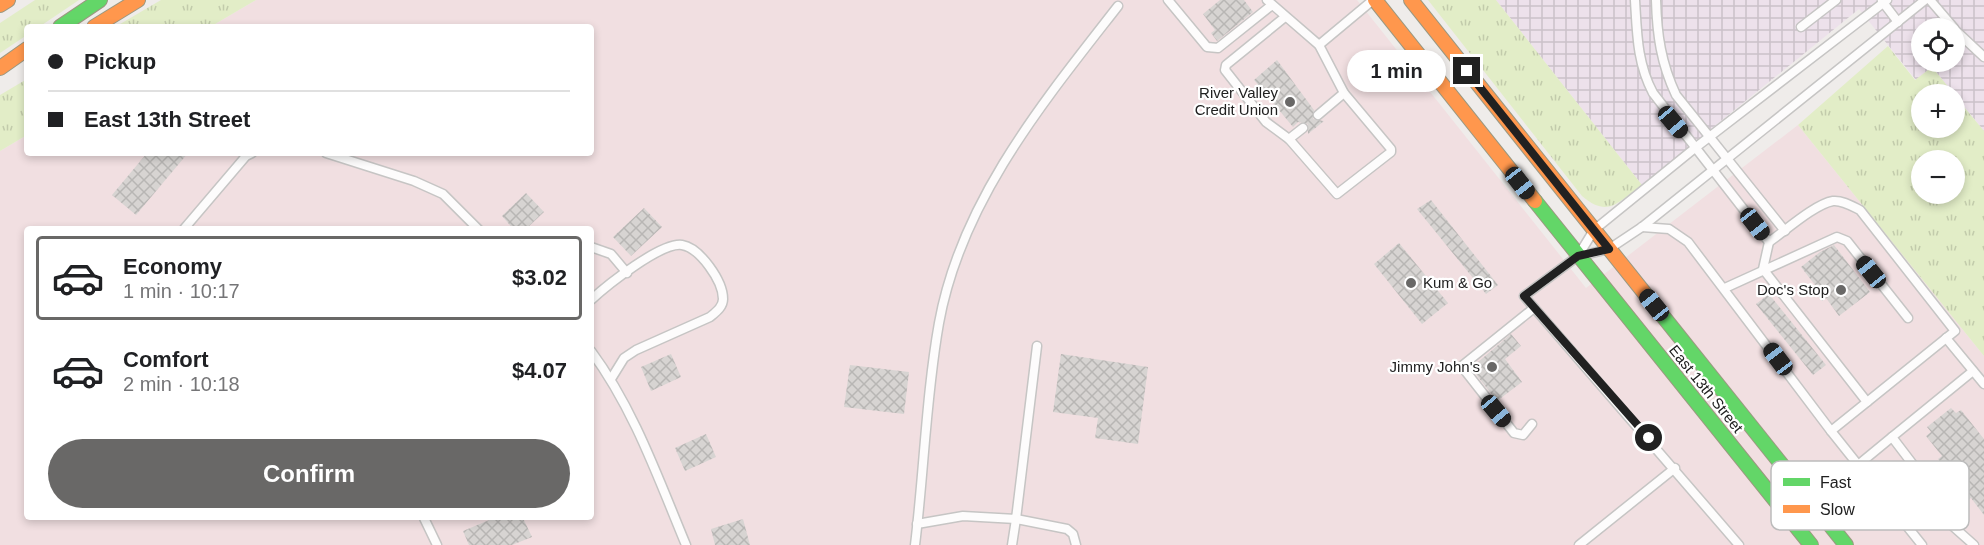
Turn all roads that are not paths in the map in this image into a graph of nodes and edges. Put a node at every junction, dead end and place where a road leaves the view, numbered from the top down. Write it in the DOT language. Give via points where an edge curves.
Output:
graph roads {
  1 [pos="8,0"];
  2 [pos="100,0"];
  3 [pos="138,0"];
  4 [pos="1374,0"];
  5 [pos="1411,0"];
  6 [pos="1635,0"];
  7 [pos="1656,0"];
  8 [pos="1836,0"];
  9 [pos="1928,0"];
  10 [pos="1170,1"];
  11 [pos="1884,1"];
  12 [pos="1270,2"];
  13 [pos="0,5"];
  14 [pos="1118,6"];
  15 [pos="1285,17"];
  16 [pos="1944,18"];
  17 [pos="1898,22"];
  18 [pos="64,24"];
  19 [pos="99,24"];
  20 [pos="1801,27"];
  21 [pos="1965,39"];
  22 [pos="1319,45"];
  23 [pos="24,52"];
  24 [pos="1984,57"];
  25 [pos="0,68"];
  26 [pos="17,74"];
  27 [pos="0,83"];
  28 [pos="1344,93"];
  29 [pos="1318,115"];
  30 [pos="1303,128"];
  31 [pos="1709,137"];
  32 [pos="1289,139"];
  33 [pos="1695,148"];
  34 [pos="246,156"];
  35 [pos="335,156"];
  36 [pos="1727,159"];
  37 [pos="1714,169"];
  38 [pos="186,226"];
  39 [pos="475,226"];
  40 [pos="1642,226"];
  41 [pos="1594,230"];
  42 [pos="1785,231"];
  43 [pos="1769,242"];
  44 [pos="594,248"];
  45 [pos="1609,249"];
  46 [pos="1578,256"];
  47 [pos="1763,269"];
  48 [pos="627,273"];
  49 [pos="1725,288"];
  50 [pos="594,298"];
  51 [pos="1534,308"];
  52 [pos="1908,318"];
  53 [pos="1946,338"];
  54 [pos="1037,346"];
  55 [pos="594,355"];
  56 [pos="1973,371"];
  57 [pos="611,379"];
  58 [pos="1984,384"];
  59 [pos="1867,402"];
  60 [pos="1532,424"];
  61 [pos="1831,431"];
  62 [pos="1892,437"];
  63 [pos="1779,461"];
  64 [pos="1855,461"];
  65 [pos="1863,461"];
  66 [pos="1910,461"];
  67 [pos="1675,468"];
  68 [pos="1771,500"];
  69 [pos="1016,519"];
  70 [pos="425,520"];
  71 [pos="917,524"];
  72 [pos="1795,530"];
  73 [pos="1834,530"];
  74 [pos="1910,530"];
  75 [pos="1957,530"];
  76 [pos="1804,542"];
  77 [pos="437,545"];
  78 [pos="686,545"];
  79 [pos="915,545"];
  80 [pos="1012,545"];
  81 [pos="1076,545"];
  82 [pos="1579,545"];
  83 [pos="1739,545"];
  84 [pos="1846,545"];
  85 [pos="1922,545"];
  86 [pos="1974,545"];
  1 -- 13 [label="main road"];
  2 -- 18 [label="main road"];
  3 -- 19 [label="main road"];
  4 -- 22 [label="lane"];
  4 -- 46 [label="main road, East 13th Street"];
  5 -- 41 [label="main road, East 13th Street"];
  6 -- 33 [label="lane" via="1644,76"];
  7 -- 31 [label="lane" via="1658,41 1665,72 1676,95"];
  8 -- 20 [label="lane"];
  9 -- 16 [label="lane"];
  9 -- 17 [label="lane"];
  10 -- 12 [label="lane" via="1211,49 1218,48"];
  11 -- 17 [label="lane"];
  11 -- 31 [label="lane"];
  12 -- 15 [label="lane"];
  14 -- 71 [label="lane" via="1028,121 987,192 957,256 939,324"];
  15 -- 22 [label="lane"];
  15 -- 32 [label="lane" via="1225,68 1266,122"];
  17 -- 36 [label="lane"];
  21 -- 24 [label="lane"];
  22 -- 28 [label="lane"];
  23 -- 25 [label="main road"];
  26 -- 27 [label="main road"];
  28 -- 29 [label="lane"];
  28 -- 32 [label="lane" via="1391,152 1336,194"];
  30 -- 32 [label="lane"];
  31 -- 33 [label="lane"];
  31 -- 36 [label="lane"];
  33 -- 37 [label="lane"];
  33 -- 41 [label="lane"];
  34 -- 38 [label="lane"];
  35 -- 39 [label="lane" via="443,194"];
  36 -- 37 [label="lane"];
  36 -- 42 [label="lane"];
  37 -- 40 [label="lane"];
  37 -- 43 [label="lane"];
  40 -- 45 [label="lane"];
  40 -- 49 [label="lane" via="1668,229 1688,242"];
  41 -- 45 [label="main road, East 13th Street"];
  41 -- 46 [label="lane"];
  42 -- 43 [label="lane"];
  42 -- 53 [label="lane" via="1834,201 1860,210 1955,331"];
  43 -- 47 [label="lane"];
  44 -- 48 [label="lane" via="610,254"];
  45 -- 46 [label="lane"];
  45 -- 63 [label="main road, East 13th Street"];
  46 -- 51 [label="lane" via="1524,296"];
  46 -- 68 [label="main road, East 13th Street"];
  47 -- 49 [label="lane"];
  47 -- 52 [label="lane" via="1837,237 1847,241"];
  47 -- 59 [label="lane"];
  48 -- 50 [label="lane"];
  48 -- 57 [label="lane" via="657,253 682,245 694,250 711,271 723,300 710,317 624,358"];
  49 -- 61 [label="lane"];
  51 -- 60 [label="lane" via="1463,365 1514,433 1523,435"];
  51 -- 67 [label="lane"];
  53 -- 56 [label="lane"];
  53 -- 59 [label="lane"];
  54 -- 69 [label="lane"];
  55 -- 57 [label="lane"];
  56 -- 58 [label="lane"];
  56 -- 62 [label="lane"];
  57 -- 78 [label="lane" via="641,435"];
  59 -- 61 [label="lane"];
  61 -- 64 [label="lane"];
  62 -- 65 [label="lane"];
  62 -- 66 [label="lane"];
  67 -- 82 [label="lane"];
  67 -- 83 [label="lane"];
  69 -- 71 [label="lane" via="963,516"];
  69 -- 80 [label="lane"];
  69 -- 81 [label="lane" via="1067,529"];
  70 -- 77 [label="lane"];
  71 -- 79 [label="lane"];
  72 -- 76 [label="main road, East 13th Street"];
  73 -- 84 [label="main road, East 13th Street"];
  74 -- 85 [label="lane"];
  75 -- 86 [label="lane"];
}
